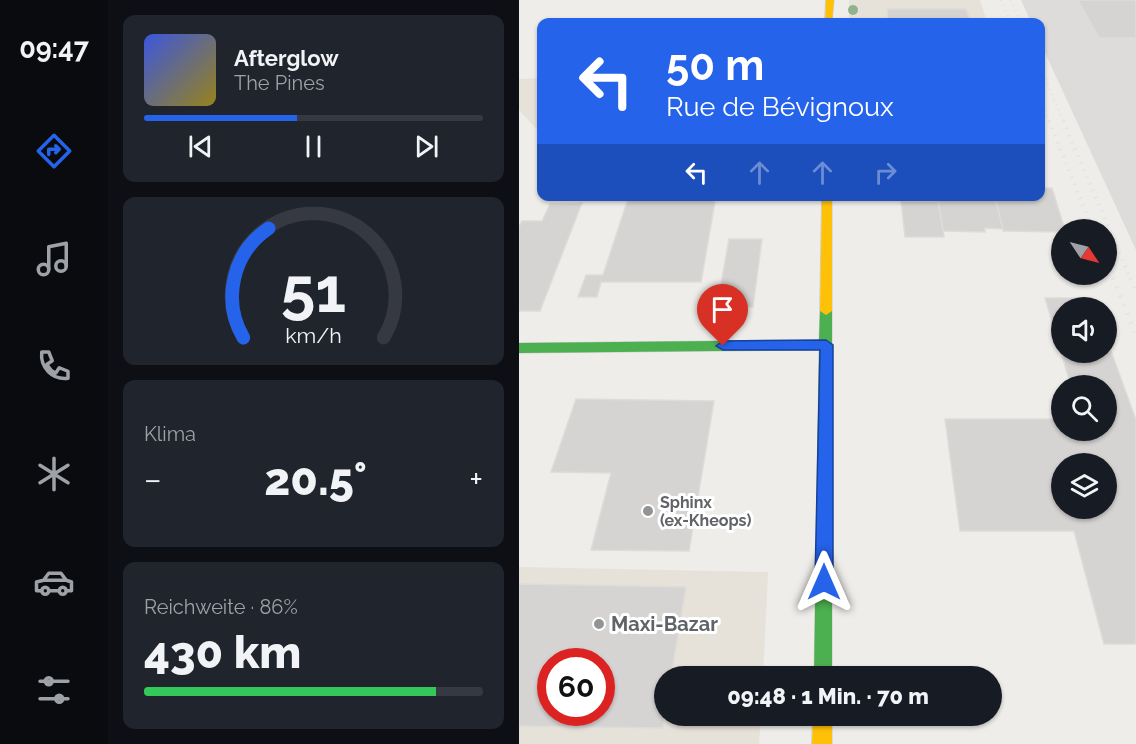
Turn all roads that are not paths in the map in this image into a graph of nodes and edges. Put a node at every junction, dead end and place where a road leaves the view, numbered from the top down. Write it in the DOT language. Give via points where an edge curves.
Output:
graph roads {
  1 [pos="830,0"];
  2 [pos="829,18"];
  3 [pos="827,201"];
  4 [pos="826,345"];
  5 [pos="519,348"];
  6 [pos="823,666"];
  7 [pos="823,726"];
  8 [pos="822,744"];
  1 -- 2 [label="main road"];
  3 -- 4 [label="main road"];
  4 -- 5 [label="main road"];
  4 -- 6 [label="main road"];
  7 -- 8 [label="main road"];
}
